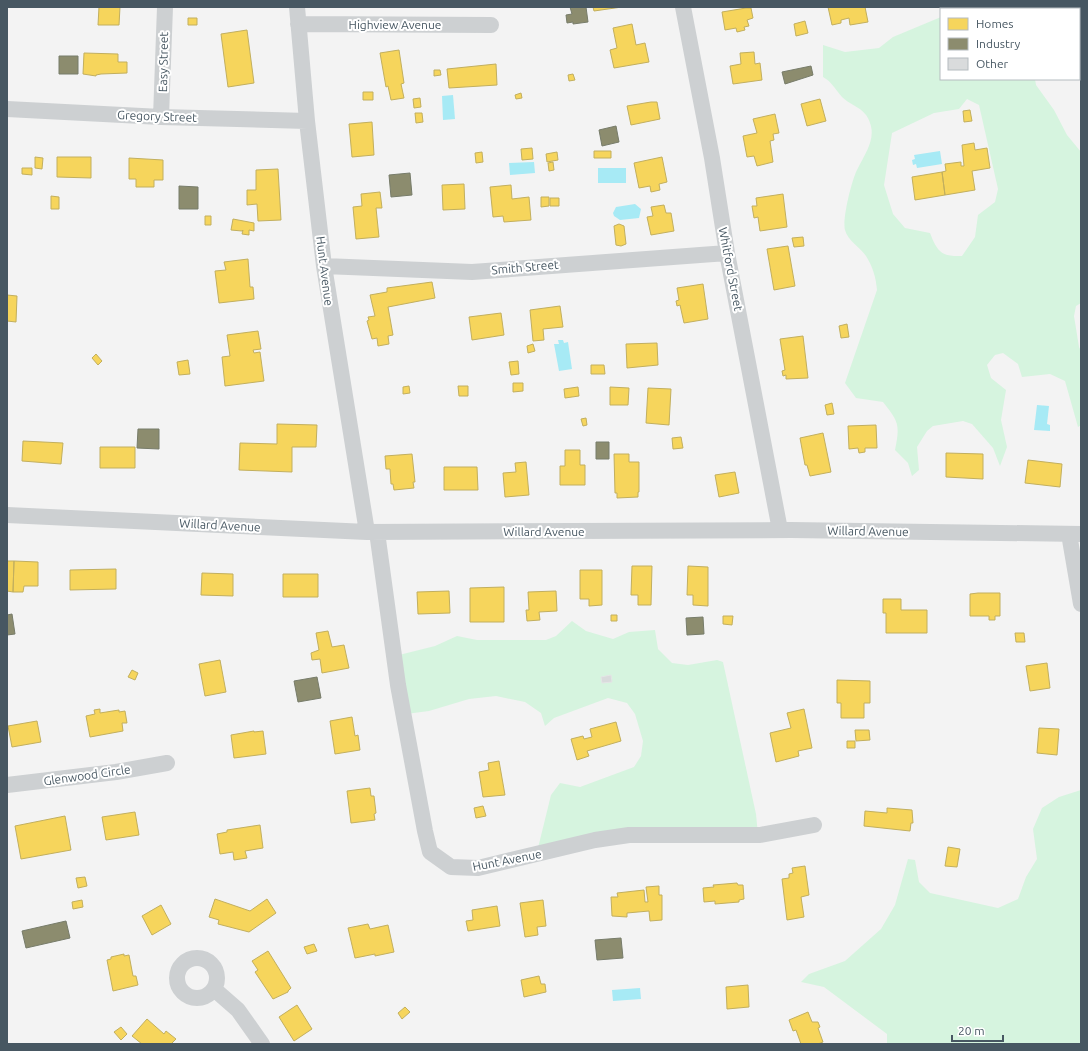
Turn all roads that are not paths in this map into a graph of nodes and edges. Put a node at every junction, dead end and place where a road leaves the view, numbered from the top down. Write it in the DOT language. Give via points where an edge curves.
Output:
graph roads {
  1 [pos="165,7"];
  2 [pos="297,7"];
  3 [pos="683,7"];
  4 [pos="298,24"];
  5 [pos="492,25"];
  6 [pos="7,109"];
  7 [pos="161,117"];
  8 [pos="307,121"];
  9 [pos="727,253"];
  10 [pos="324,266"];
  11 [pos="7,515"];
  12 [pos="780,530"];
  13 [pos="372,532"];
  14 [pos="1075,534"];
  15 [pos="1081,604"];
  16 [pos="167,763"];
  17 [pos="7,785"];
  18 [pos="814,825"];
  19 [pos="214,989"];
  20 [pos="262,1044"];
  1 -- 7 [label="street, Easy Street"];
  2 -- 4 [label="street, Hunt Avenue"];
  3 -- 9 [label="street, Whitford Street"];
  4 -- 5 [label="street, Highview Avenue"];
  4 -- 8 [label="street, Hunt Avenue"];
  6 -- 7 [label="street, Gregory Street"];
  7 -- 8 [label="street, Gregory Street"];
  8 -- 10 [label="street, Hunt Avenue"];
  9 -- 10 [label="street, Smith Street" via="472,272"];
  9 -- 12 [label="street, Whitford Street"];
  10 -- 13 [label="street, Hunt Avenue"];
  11 -- 13 [label="street, Willard Avenue"];
  12 -- 13 [label="street, Willard Avenue"];
  12 -- 14 [label="street, Willard Avenue"];
  13 -- 18 [label="street, Hunt Avenue" via="425,831 430,852 451,867 478,868 629,835 760,835"];
  14 -- 15 [label="street"];
  16 -- 17 [label="street, Glenwood Circle"];
  19 -- 20 [label="street" via="238,1010"];
}
